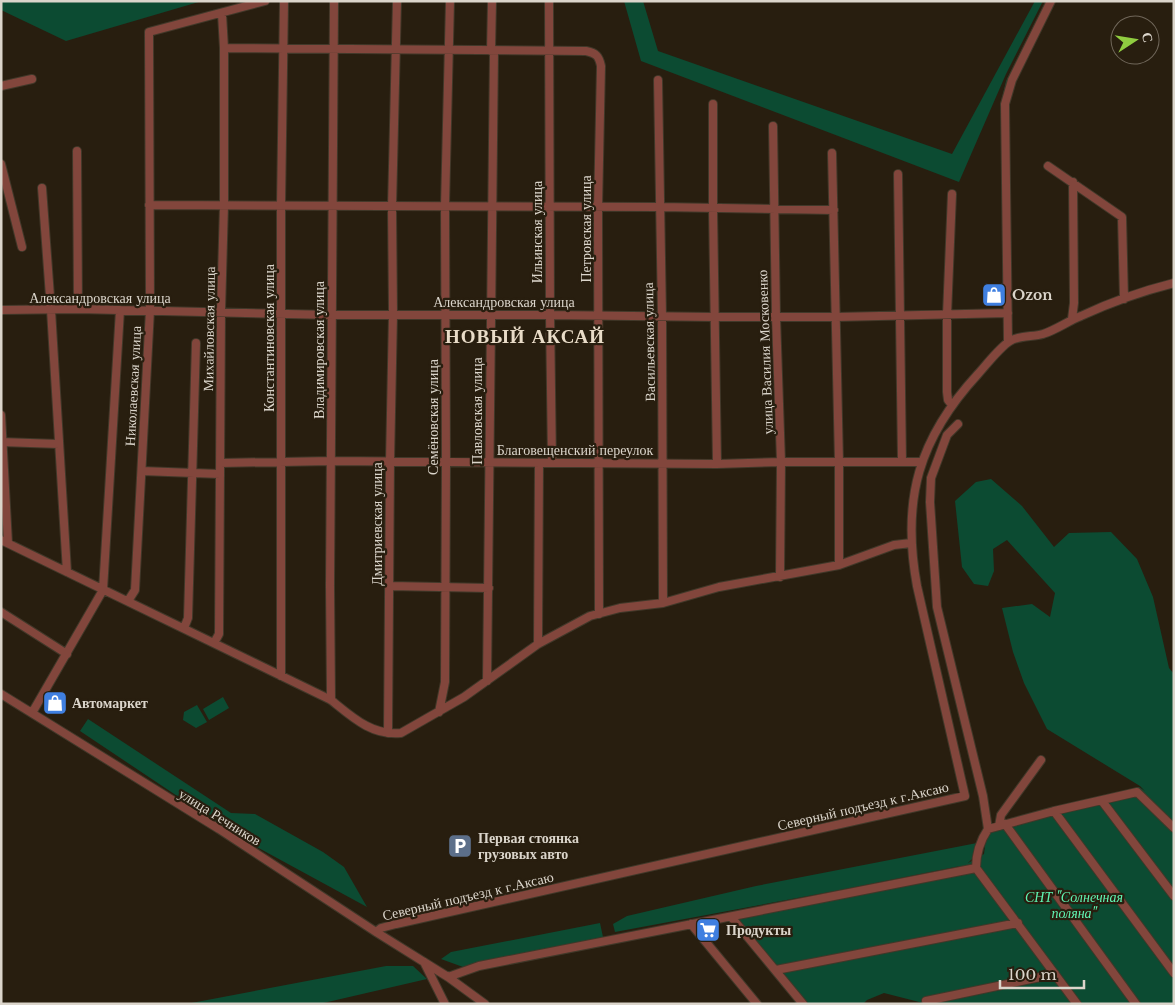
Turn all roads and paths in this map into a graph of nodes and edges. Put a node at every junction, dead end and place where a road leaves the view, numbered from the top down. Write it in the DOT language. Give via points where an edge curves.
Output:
graph roads {
  1 [pos="266,1"];
  2 [pos="284,1"];
  3 [pos="334,1"];
  4 [pos="397,1"];
  5 [pos="450,1"];
  6 [pos="492,1"];
  7 [pos="549,1"];
  8 [pos="1050,1"];
  9 [pos="222,14"];
  10 [pos="224,48"];
  11 [pos="284,50"];
  12 [pos="334,50"];
  13 [pos="397,50"];
  14 [pos="448,50"];
  15 [pos="493,51"];
  16 [pos="549,52"];
  17 [pos="32,78"];
  18 [pos="658,80"];
  19 [pos="1,86"];
  20 [pos="713,104"];
  21 [pos="773,126"];
  22 [pos="77,152"];
  23 [pos="832,153"];
  24 [pos="1,164"];
  25 [pos="1048,166"];
  26 [pos="898,174"];
  27 [pos="1073,182"];
  28 [pos="42,188"];
  29 [pos="952,194"];
  30 [pos="149,205"];
  31 [pos="224,205"];
  32 [pos="281,205"];
  33 [pos="333,206"];
  34 [pos="392,206"];
  35 [pos="445,206"];
  36 [pos="493,206"];
  37 [pos="550,207"];
  38 [pos="660,207"];
  39 [pos="598,208"];
  40 [pos="713,209"];
  41 [pos="774,209"];
  42 [pos="834,210"];
  43 [pos="22,247"];
  44 [pos="1174,284"];
  45 [pos="1124,298"];
  46 [pos="78,309"];
  47 [pos="1,310"];
  48 [pos="51,310"];
  49 [pos="120,310"];
  50 [pos="150,310"];
  51 [pos="221,311"];
  52 [pos="1008,313"];
  53 [pos="281,314"];
  54 [pos="393,314"];
  55 [pos="332,315"];
  56 [pos="445,315"];
  57 [pos="550,315"];
  58 [pos="947,315"];
  59 [pos="490,316"];
  60 [pos="600,316"];
  61 [pos="776,316"];
  62 [pos="900,316"];
  63 [pos="662,317"];
  64 [pos="715,317"];
  65 [pos="836,317"];
  66 [pos="1072,319"];
  67 [pos="1008,342"];
  68 [pos="196,343"];
  69 [pos="952,405"];
  70 [pos="1,415"];
  71 [pos="958,424"];
  72 [pos="2,442"];
  73 [pos="59,444"];
  74 [pos="331,461"];
  75 [pos="281,462"];
  76 [pos="390,462"];
  77 [pos="446,462"];
  78 [pos="489,462"];
  79 [pos="781,462"];
  80 [pos="839,462"];
  81 [pos="902,462"];
  82 [pos="922,462"];
  83 [pos="220,463"];
  84 [pos="539,463"];
  85 [pos="552,463"];
  86 [pos="600,464"];
  87 [pos="663,464"];
  88 [pos="717,464"];
  89 [pos="142,471"];
  90 [pos="192,473"];
  91 [pos="220,474"];
  92 [pos="4,542"];
  93 [pos="910,543"];
  94 [pos="839,565"];
  95 [pos="66,572"];
  96 [pos="780,577"];
  97 [pos="390,586"];
  98 [pos="445,587"];
  99 [pos="489,588"];
  100 [pos="104,590"];
  101 [pos="128,601"];
  102 [pos="663,603"];
  103 [pos="1,612"];
  104 [pos="599,614"];
  105 [pos="184,628"];
  106 [pos="214,643"];
  107 [pos="538,644"];
  108 [pos="67,654"];
  109 [pos="280,676"];
  110 [pos="487,682"];
  111 [pos="1,694"];
  112 [pos="331,700"];
  113 [pos="439,712"];
  114 [pos="32,713"];
  115 [pos="388,733"];
  116 [pos="1041,760"];
  117 [pos="1102,801"];
  118 [pos="1054,811"];
  119 [pos="1002,825"];
  120 [pos="1174,828"];
  121 [pos="988,829"];
  122 [pos="976,868"];
  123 [pos="1174,896"];
  124 [pos="732,918"];
  125 [pos="1018,923"];
  126 [pos="691,924"];
  127 [pos="376,932"];
  128 [pos="424,962"];
  129 [pos="776,970"];
  130 [pos="1055,974"];
  131 [pos="1174,974"];
  132 [pos="448,977"];
  133 [pos="926,1002"];
  134 [pos="482,1003"];
  135 [pos="445,1004"];
  136 [pos="757,1004"];
  137 [pos="803,1004"];
  138 [pos="1077,1004"];
  139 [pos="1136,1004"];
  1 -- 9 [label="street"];
  2 -- 11 [label="street, Константиновская улица"];
  3 -- 12 [label="street, Владимировская улица"];
  4 -- 13 [label="street"];
  5 -- 14 [label="street, Семёновская улица"];
  6 -- 15 [label="street, Павловская улица"];
  7 -- 16 [label="street, Ильинская улица"];
  8 -- 52 [label="street" via="1009,87 1005,110"];
  9 -- 10 [label="street, Михайловская улица"];
  9 -- 30 [label="street, Николаевская улица" via="149,32"];
  10 -- 11 [label="street"];
  10 -- 31 [label="street, Михайловская улица"];
  11 -- 12 [label="street"];
  11 -- 32 [label="street, Константиновская улица"];
  12 -- 13 [label="street"];
  12 -- 33 [label="street, Владимировская улица"];
  13 -- 14 [label="street"];
  13 -- 34 [label="street, Дмитриевская улица"];
  14 -- 15 [label="street"];
  14 -- 35 [label="street, Семёновская улица"];
  15 -- 16 [label="street"];
  15 -- 36 [label="street, Павловская улица"];
  16 -- 37 [label="street, Ильинская улица"];
  16 -- 39 [label="street, Петровская улица" via="586,51 596,54 601,66"];
  17 -- 19 [label="street"];
  18 -- 38 [label="street, Васильевская улица"];
  20 -- 40 [label="street"];
  21 -- 41 [label="street, улица Василия Московенко"];
  22 -- 46 [label="street"];
  23 -- 42 [label="street"];
  24 -- 43 [label="street"];
  25 -- 27 [label="street"];
  26 -- 62 [label="street"];
  27 -- 45 [label="street" via="1122,216"];
  27 -- 66 [label="street"];
  28 -- 48 [label="street"];
  29 -- 58 [label="street"];
  30 -- 31 [label="street"];
  30 -- 50 [label="street, Николаевская улица"];
  31 -- 32 [label="street"];
  31 -- 51 [label="street, Михайловская улица"];
  32 -- 33 [label="street"];
  32 -- 53 [label="street, Константиновская улица"];
  33 -- 34 [label="street"];
  33 -- 55 [label="street, Владимировская улица"];
  34 -- 35 [label="street"];
  34 -- 54 [label="street, Дмитриевская улица"];
  35 -- 36 [label="street"];
  35 -- 56 [label="street, Семёновская улица"];
  36 -- 37 [label="street"];
  36 -- 59 [label="street, Павловская улица"];
  37 -- 39 [label="street"];
  37 -- 57 [label="street, Ильинская улица"];
  38 -- 39 [label="street"];
  38 -- 40 [label="street"];
  38 -- 63 [label="street, Васильевская улица"];
  39 -- 60 [label="street, Петровская улица"];
  40 -- 41 [label="street"];
  40 -- 64 [label="street"];
  41 -- 42 [label="street"];
  41 -- 61 [label="street, улица Василия Московенко"];
  42 -- 65 [label="street"];
  44 -- 45 [label="street"];
  45 -- 66 [label="street"];
  46 -- 48 [label="street, Александровская улица"];
  46 -- 49 [label="street, Александровская улица"];
  47 -- 48 [label="street, Александровская улица"];
  48 -- 73 [label="street"];
  49 -- 50 [label="street, Александровская улица"];
  49 -- 100 [label="street"];
  50 -- 51 [label="street, Александровская улица"];
  50 -- 89 [label="street, Николаевская улица"];
  51 -- 53 [label="street, Александровская улица"];
  51 -- 83 [label="street, Михайловская улица"];
  52 -- 58 [label="street, Александровская улица"];
  52 -- 67 [label="street"];
  53 -- 55 [label="street, Александровская улица"];
  53 -- 75 [label="street, Константиновская улица"];
  54 -- 55 [label="street, Александровская улица"];
  54 -- 56 [label="street, Александровская улица"];
  54 -- 76 [label="street, Дмитриевская улица"];
  55 -- 74 [label="street, Владимировская улица"];
  56 -- 59 [label="street, Александровская улица"];
  56 -- 77 [label="street, Семёновская улица"];
  57 -- 59 [label="street, Александровская улица"];
  57 -- 60 [label="street, Александровская улица"];
  57 -- 85 [label="street, Ильинская улица"];
  58 -- 62 [label="street, Александровская улица"];
  58 -- 69 [label="street" via="947,392"];
  59 -- 78 [label="street, Павловская улица"];
  60 -- 63 [label="street, Александровская улица"];
  60 -- 86 [label="street, Петровская улица"];
  61 -- 64 [label="street, Александровская улица"];
  61 -- 65 [label="street, Александровская улица"];
  61 -- 79 [label="street, улица Василия Московенко"];
  62 -- 65 [label="street, Александровская улица"];
  62 -- 81 [label="street"];
  63 -- 64 [label="street, Александровская улица"];
  63 -- 87 [label="street, Васильевская улица"];
  64 -- 88 [label="street"];
  65 -- 80 [label="street"];
  66 -- 67 [label="street" via="1044,334"];
  67 -- 69 [label="street, Северный подъезд к г.Аксаю"];
  68 -- 90 [label="street"];
  69 -- 82 [label="street, Северный подъезд к г.Аксаю" via="932,436"];
  70 -- 72 [label="street"];
  71 -- 121 [label="street" via="947,436 931,478 937,607 984,796"];
  72 -- 73 [label="street"];
  72 -- 92 [label="street"];
  73 -- 95 [label="street"];
  74 -- 75 [label="street, Благовещенский переулок"];
  74 -- 76 [label="street, Благовещенский переулок"];
  74 -- 112 [label="street, Владимировская улица"];
  75 -- 83 [label="street, Благовещенский переулок"];
  75 -- 109 [label="street, Константиновская улица"];
  76 -- 77 [label="street, Благовещенский переулок"];
  76 -- 97 [label="street, Дмитриевская улица"];
  77 -- 78 [label="street, Благовещенский переулок"];
  77 -- 98 [label="street, Семёновская улица"];
  78 -- 84 [label="street, Благовещенский переулок"];
  78 -- 99 [label="street, Павловская улица"];
  79 -- 80 [label="street, Благовещенский переулок"];
  79 -- 88 [label="street, Благовещенский переулок"];
  79 -- 96 [label="street, улица Василия Московенко"];
  80 -- 81 [label="street, Благовещенский переулок"];
  80 -- 94 [label="street"];
  81 -- 82 [label="street, Благовещенский переулок"];
  82 -- 93 [label="street, Северный подъезд к г.Аксаю" via="912,503"];
  83 -- 91 [label="street, Михайловская улица"];
  84 -- 85 [label="street, Благовещенский переулок"];
  84 -- 107 [label="street"];
  85 -- 86 [label="street, Благовещенский переулок"];
  86 -- 87 [label="street, Благовещенский переулок"];
  86 -- 104 [label="street, Петровская улица"];
  87 -- 88 [label="street, Благовещенский переулок"];
  87 -- 102 [label="street, Васильевская улица"];
  89 -- 90 [label="street"];
  89 -- 101 [label="street, Николаевская улица" via="134,590"];
  90 -- 91 [label="street"];
  90 -- 105 [label="street" via="188,618"];
  91 -- 106 [label="street, Михайловская улица" via="219,634"];
  92 -- 95 [label="street"];
  93 -- 94 [label="street"];
  93 -- 127 [label="street, Северный подъезд к г.Аксаю" via="965,796 396,924"];
  94 -- 96 [label="street"];
  95 -- 100 [label="street"];
  96 -- 102 [label="street" via="719,587"];
  97 -- 98 [label="street"];
  97 -- 115 [label="street, Дмитриевская улица"];
  98 -- 99 [label="street"];
  98 -- 113 [label="street, Семёновская улица" via="445,682"];
  99 -- 110 [label="street, Павловская улица"];
  100 -- 101 [label="street"];
  100 -- 108 [label="street"];
  101 -- 105 [label="street"];
  102 -- 104 [label="street"];
  103 -- 108 [label="street"];
  104 -- 107 [label="street" via="581,620"];
  105 -- 106 [label="street"];
  106 -- 109 [label="street"];
  107 -- 110 [label="street"];
  108 -- 114 [label="street"];
  109 -- 112 [label="street"];
  110 -- 113 [label="street"];
  111 -- 114 [label="street, улица Речников"];
  112 -- 115 [label="street" via="356,721"];
  113 -- 115 [label="street" via="402,733"];
  114 -- 127 [label="street, улица Речников" via="219,829"];
  116 -- 119 [label="street" via="1001,815"];
  117 -- 118 [label="street"];
  117 -- 120 [label="street" via="1137,792"];
  117 -- 123 [label="street"];
  118 -- 119 [label="street"];
  118 -- 131 [label="street"];
  119 -- 121 [label="street"];
  119 -- 139 [label="street"];
  121 -- 122 [label="street" via="977,852"];
  122 -- 124 [label="street"];
  122 -- 125 [label="street"];
  124 -- 126 [label="street"];
  124 -- 129 [label="street"];
  125 -- 129 [label="street"];
  125 -- 130 [label="street"];
  126 -- 132 [label="street" via="479,966"];
  126 -- 136 [label="street"];
  127 -- 128 [label="street, улица Речников"];
  128 -- 132 [label="street, улица Речников"];
  128 -- 135 [label="street"];
  129 -- 137 [label="street"];
  130 -- 133 [label="street"];
  130 -- 138 [label="street"];
  132 -- 134 [label="street, улица Речников"];
}
